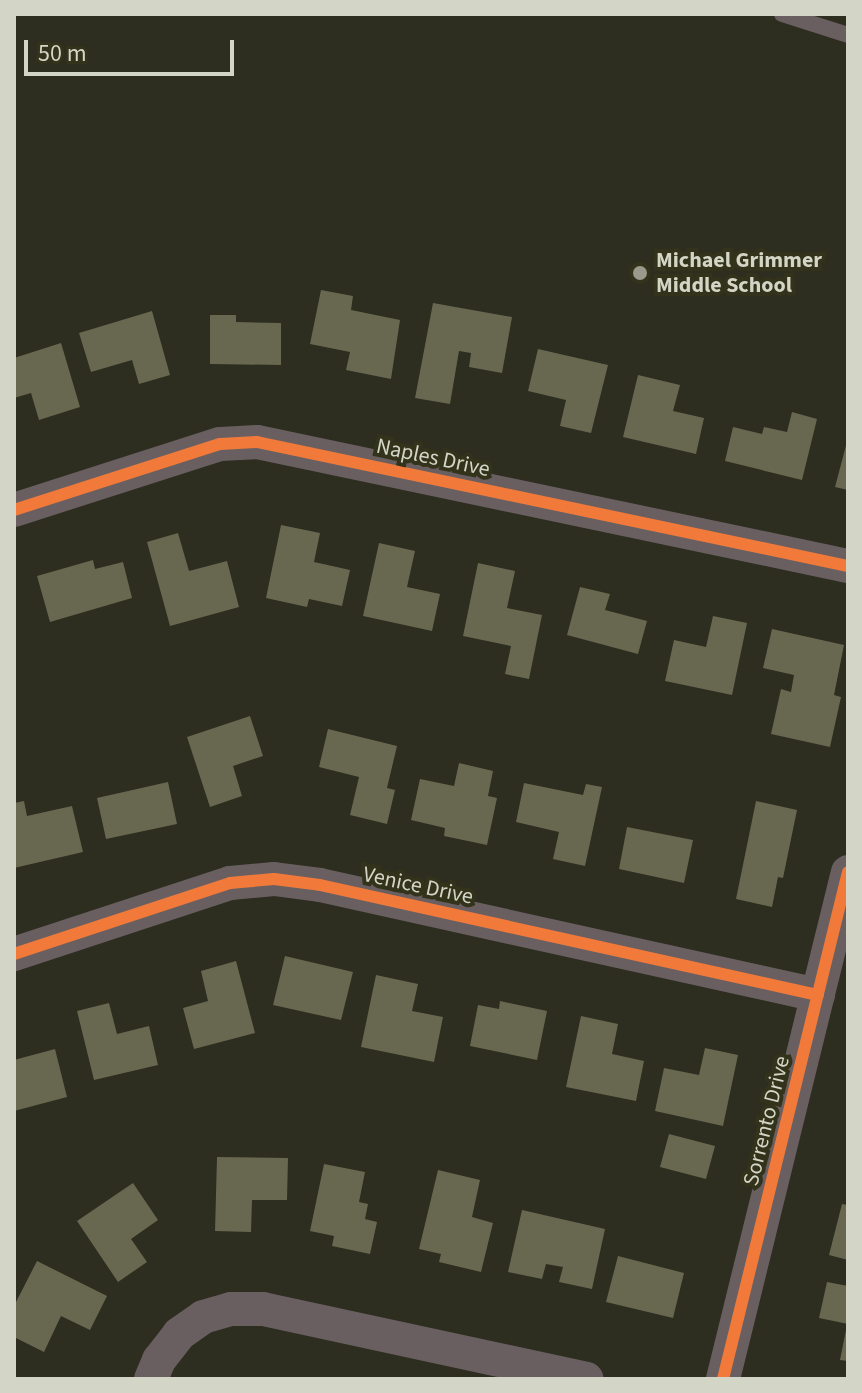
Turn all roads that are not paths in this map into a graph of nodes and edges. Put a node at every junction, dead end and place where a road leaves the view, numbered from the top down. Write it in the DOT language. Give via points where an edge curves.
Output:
graph roads {
  1 [pos="782,14"];
  2 [pos="848,35"];
  3 [pos="14,510"];
  4 [pos="848,566"];
  5 [pos="848,872"];
  6 [pos="14,954"];
  7 [pos="818,995"];
  8 [pos="151,1379"];
  9 [pos="587,1379"];
  10 [pos="723,1379"];
  1 -- 2 [label="lane"];
  3 -- 4 [label="street, Naples Drive" via="220,444 257,442"];
  5 -- 7 [label="street, Sorrento Drive"];
  6 -- 7 [label="street, Venice Drive" via="230,883 274,879"];
  7 -- 10 [label="street, Sorrento Drive"];
  8 -- 9 [label="street" via="179,1334 203,1317 231,1309 263,1309"];
}
